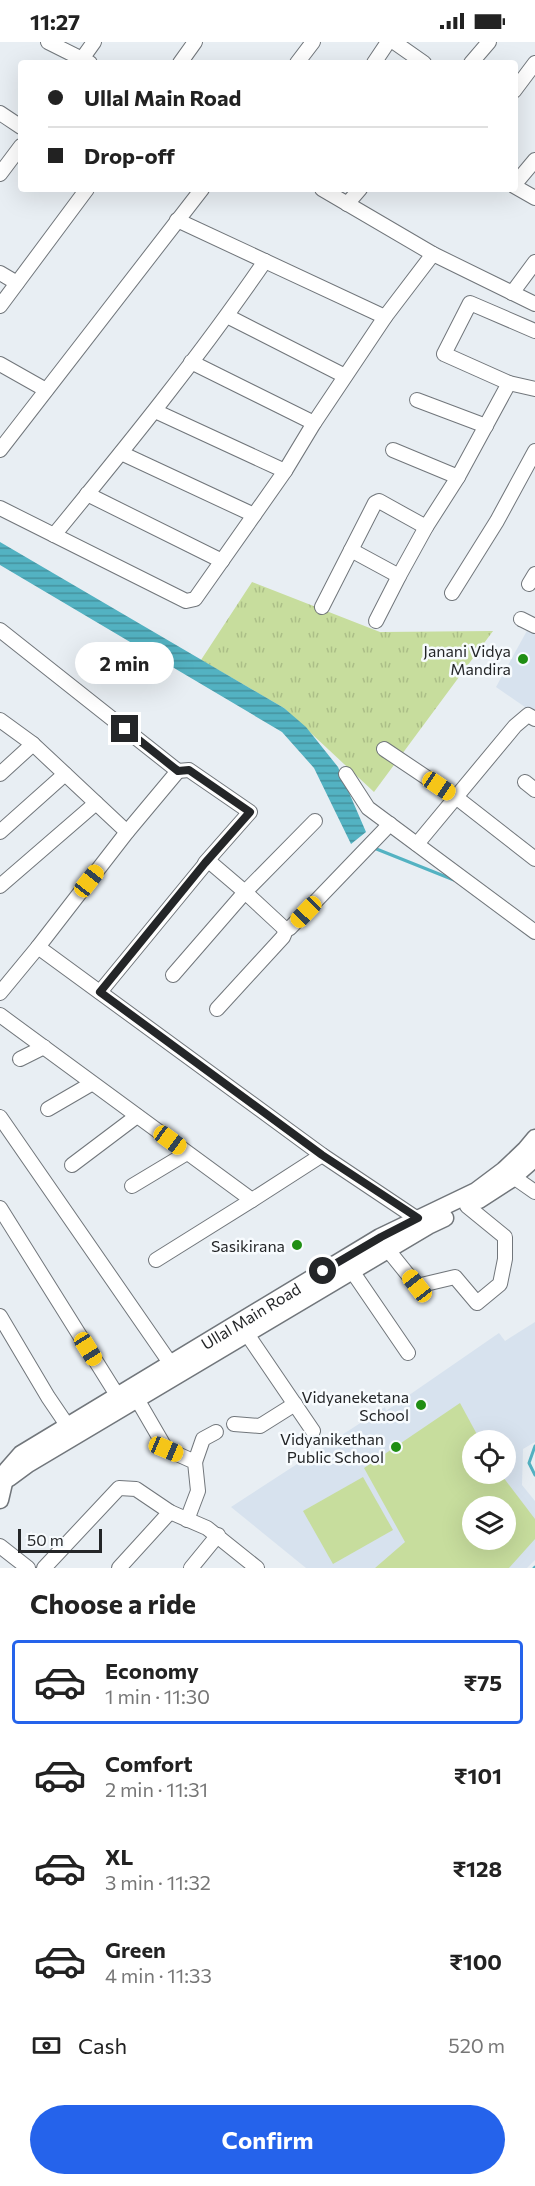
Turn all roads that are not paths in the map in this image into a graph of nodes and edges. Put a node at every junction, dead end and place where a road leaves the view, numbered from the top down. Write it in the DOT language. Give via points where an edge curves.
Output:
graph roads {
  1 [pos="48,42"];
  2 [pos="94,42"];
  3 [pos="195,42"];
  4 [pos="313,42"];
  5 [pos="388,42"];
  6 [pos="394,42"];
  7 [pos="489,42"];
  8 [pos="80,60"];
  9 [pos="84,60"];
  10 [pos="182,60"];
  11 [pos="299,60"];
  12 [pos="376,60"];
  13 [pos="420,60"];
  14 [pos="474,60"];
  15 [pos="535,63"];
  16 [pos="518,86"];
  17 [pos="0,114"];
  18 [pos="18,125"];
  19 [pos="18,150"];
  20 [pos="535,160"];
  21 [pos="0,174"];
  22 [pos="518,181"];
  23 [pos="518,188"];
  24 [pos="85,192"];
  25 [pos="200,192"];
  26 [pos="327,192"];
  27 [pos="357,192"];
  28 [pos="535,198"];
  29 [pos="347,204"];
  30 [pos="177,220"];
  31 [pos="433,254"];
  32 [pos="265,261"];
  33 [pos="535,262"];
  34 [pos="0,273"];
  35 [pos="17,283"];
  36 [pos="512,293"];
  37 [pos="535,304"];
  38 [pos="0,306"];
  39 [pos="227,316"];
  40 [pos="385,317"];
  41 [pos="535,331"];
  42 [pos="191,362"];
  43 [pos="0,364"];
  44 [pos="345,376"];
  45 [pos="509,383"];
  46 [pos="535,389"];
  47 [pos="46,390"];
  48 [pos="417,400"];
  49 [pos="155,411"];
  50 [pos="314,423"];
  51 [pos="486,426"];
  52 [pos="0,427"];
  53 [pos="12,434"];
  54 [pos="0,450"];
  55 [pos="393,450"];
  56 [pos="535,451"];
  57 [pos="121,453"];
  58 [pos="285,471"];
  59 [pos="458,477"];
  60 [pos="87,494"];
  61 [pos="0,508"];
  62 [pos="254,515"];
  63 [pos="426,527"];
  64 [pos="54,535"];
  65 [pos="351,550"];
  66 [pos="222,561"];
  67 [pos="399,576"];
  68 [pos="452,593"];
  69 [pos="322,608"];
  70 [pos="521,619"];
  71 [pos="376,621"];
  72 [pos="535,626"];
  73 [pos="0,630"];
  74 [pos="535,719"];
  75 [pos="0,720"];
  76 [pos="33,744"];
  77 [pos="384,748"];
  78 [pos="178,771"];
  79 [pos="0,774"];
  80 [pos="65,774"];
  81 [pos="346,774"];
  82 [pos="457,798"];
  83 [pos="96,803"];
  84 [pos="315,821"];
  85 [pos="390,824"];
  86 [pos="0,832"];
  87 [pos="127,832"];
  88 [pos="417,844"];
  89 [pos="535,859"];
  90 [pos="205,863"];
  91 [pos="0,886"];
  92 [pos="245,892"];
  93 [pos="286,930"];
  94 [pos="535,933"];
  95 [pos="38,947"];
  96 [pos="173,975"];
  97 [pos="2,985"];
  98 [pos="100,992"];
  99 [pos="217,1009"];
  100 [pos="0,1015"];
  101 [pos="44,1047"];
  102 [pos="20,1059"];
  103 [pos="91,1084"];
  104 [pos="48,1109"];
  105 [pos="0,1116"];
  106 [pos="137,1116"];
  107 [pos="535,1138"];
  108 [pos="187,1153"];
  109 [pos="322,1155"];
  110 [pos="535,1158"];
  111 [pos="72,1165"];
  112 [pos="509,1174"];
  113 [pos="132,1186"];
  114 [pos="535,1192"];
  115 [pos="252,1200"];
  116 [pos="468,1206"];
  117 [pos="0,1208"];
  118 [pos="423,1222"];
  119 [pos="388,1250"];
  120 [pos="156,1260"];
  121 [pos="352,1271"];
  122 [pos="0,1316"];
  123 [pos="247,1334"];
  124 [pos="408,1353"];
  125 [pos="174,1368"];
  126 [pos="117,1395"];
  127 [pos="137,1399"];
  128 [pos="295,1404"];
  129 [pos="234,1424"];
  130 [pos="67,1425"];
  131 [pos="313,1431"];
  132 [pos="216,1432"];
  133 [pos="195,1462"];
  134 [pos="2,1480"];
  135 [pos="0,1500"];
  136 [pos="170,1512"];
  137 [pos="188,1520"];
  138 [pos="218,1535"];
  139 [pos="0,1546"];
  140 [pos="28,1568"];
  141 [pos="44,1568"];
  142 [pos="119,1568"];
  143 [pos="192,1568"];
  144 [pos="257,1568"];
  1 -- 8 [label="street"];
  2 -- 9 [label="street"];
  3 -- 10 [label="street"];
  4 -- 11 [label="street"];
  5 -- 12 [label="street"];
  6 -- 13 [label="street"];
  7 -- 14 [label="street"];
  15 -- 16 [label="street"];
  17 -- 18 [label="street"];
  19 -- 21 [label="street"];
  20 -- 22 [label="street"];
  23 -- 28 [label="street"];
  24 -- 35 [label="street"];
  25 -- 30 [label="street"];
  26 -- 29 [label="street"];
  27 -- 29 [label="street"];
  29 -- 31 [label="street"];
  30 -- 32 [label="street"];
  30 -- 47 [label="street"];
  31 -- 36 [label="street"];
  31 -- 40 [label="street"];
  32 -- 39 [label="street"];
  32 -- 40 [label="street"];
  33 -- 36 [label="street"];
  34 -- 35 [label="street"];
  35 -- 38 [label="street"];
  36 -- 37 [label="street"];
  39 -- 42 [label="street"];
  39 -- 44 [label="street"];
  40 -- 44 [label="street"];
  41 -- 45 [label="street" via="470,303 444,354"];
  42 -- 49 [label="street"];
  42 -- 50 [label="street"];
  43 -- 47 [label="street"];
  44 -- 50 [label="street"];
  45 -- 46 [label="street"];
  45 -- 51 [label="street"];
  47 -- 53 [label="street"];
  48 -- 51 [label="street"];
  49 -- 57 [label="street"];
  49 -- 58 [label="street"];
  50 -- 58 [label="street"];
  51 -- 59 [label="street"];
  52 -- 53 [label="street"];
  53 -- 54 [label="street"];
  55 -- 59 [label="street"];
  56 -- 68 [label="street"];
  57 -- 60 [label="street"];
  57 -- 62 [label="street"];
  58 -- 62 [label="street"];
  59 -- 63 [label="street"];
  60 -- 64 [label="street"];
  60 -- 66 [label="street"];
  61 -- 64 [label="street"];
  62 -- 66 [label="street"];
  63 -- 65 [label="street" via="379,501"];
  63 -- 67 [label="street"];
  64 -- 66 [label="street" via="186,601 200,596"];
  65 -- 67 [label="street"];
  65 -- 69 [label="street"];
  67 -- 71 [label="street"];
  70 -- 72 [label="street"];
  73 -- 78 [label="street"];
  74 -- 82 [label="street" via="528,715 515,726"];
  75 -- 76 [label="street"];
  76 -- 79 [label="street"];
  76 -- 80 [label="street"];
  77 -- 82 [label="street"];
  78 -- 87 [label="street"];
  78 -- 90 [label="street" via="189,770 250,812"];
  80 -- 83 [label="street"];
  80 -- 86 [label="street"];
  81 -- 85 [label="street" via="368,808"];
  82 -- 88 [label="street"];
  82 -- 89 [label="street"];
  83 -- 87 [label="street"];
  83 -- 91 [label="street"];
  84 -- 92 [label="street"];
  85 -- 88 [label="street"];
  85 -- 93 [label="street"];
  87 -- 95 [label="street"];
  88 -- 94 [label="street"];
  90 -- 92 [label="street" via="211,863"];
  90 -- 98 [label="street"];
  92 -- 93 [label="street"];
  92 -- 96 [label="street"];
  93 -- 99 [label="street" via="284,937"];
  95 -- 97 [label="street"];
  95 -- 98 [label="street"];
  98 -- 109 [label="street"];
  100 -- 101 [label="street"];
  101 -- 102 [label="street"];
  101 -- 103 [label="street"];
  103 -- 104 [label="street"];
  103 -- 106 [label="street"];
  105 -- 125 [label="street"];
  106 -- 108 [label="street"];
  106 -- 111 [label="street"];
  107 -- 112 [label="main road, Ullal Main Road"];
  108 -- 113 [label="street"];
  108 -- 115 [label="street"];
  109 -- 115 [label="street"];
  109 -- 118 [label="street"];
  110 -- 112 [label="main road, Ullal Main Road"];
  112 -- 114 [label="street"];
  112 -- 116 [label="main road, Ullal Main Road" via="498,1189"];
  112 -- 118 [label="main road, Ullal Main Road"];
  115 -- 120 [label="street"];
  116 -- 118 [label="main road, Ullal Main Road"];
  116 -- 119 [label="street" via="505,1237 500,1284 477,1303 455,1277 417,1286"];
  117 -- 126 [label="street"];
  118 -- 119 [label="main road, Ullal Main Road"];
  118 -- 125 [label="main road, Ullal Main Road" via="370,1243"];
  119 -- 121 [label="main road, Ullal Main Road"];
  121 -- 123 [label="main road, Ullal Main Road"];
  121 -- 124 [label="street"];
  122 -- 130 [label="street"];
  123 -- 125 [label="main road, Ullal Main Road"];
  123 -- 128 [label="street"];
  125 -- 126 [label="main road, Ullal Main Road"];
  125 -- 127 [label="main road, Ullal Main Road"];
  126 -- 130 [label="main road, Ullal Main Road"];
  127 -- 133 [label="street" via="166,1449"];
  127 -- 134 [label="main road, Ullal Main Road"];
  128 -- 129 [label="street" via="260,1426"];
  128 -- 131 [label="street"];
  130 -- 134 [label="main road, Ullal Main Road" via="21,1454"];
  132 -- 133 [label="street" via="203,1439"];
  133 -- 137 [label="street" via="198,1491"];
  134 -- 135 [label="main road, Ullal Main Road"];
  136 -- 137 [label="street"];
  136 -- 141 [label="street" via="136,1489 119,1488"];
  136 -- 142 [label="street"];
  137 -- 138 [label="street"];
  138 -- 143 [label="street"];
  138 -- 144 [label="street"];
  139 -- 140 [label="street"];
}
